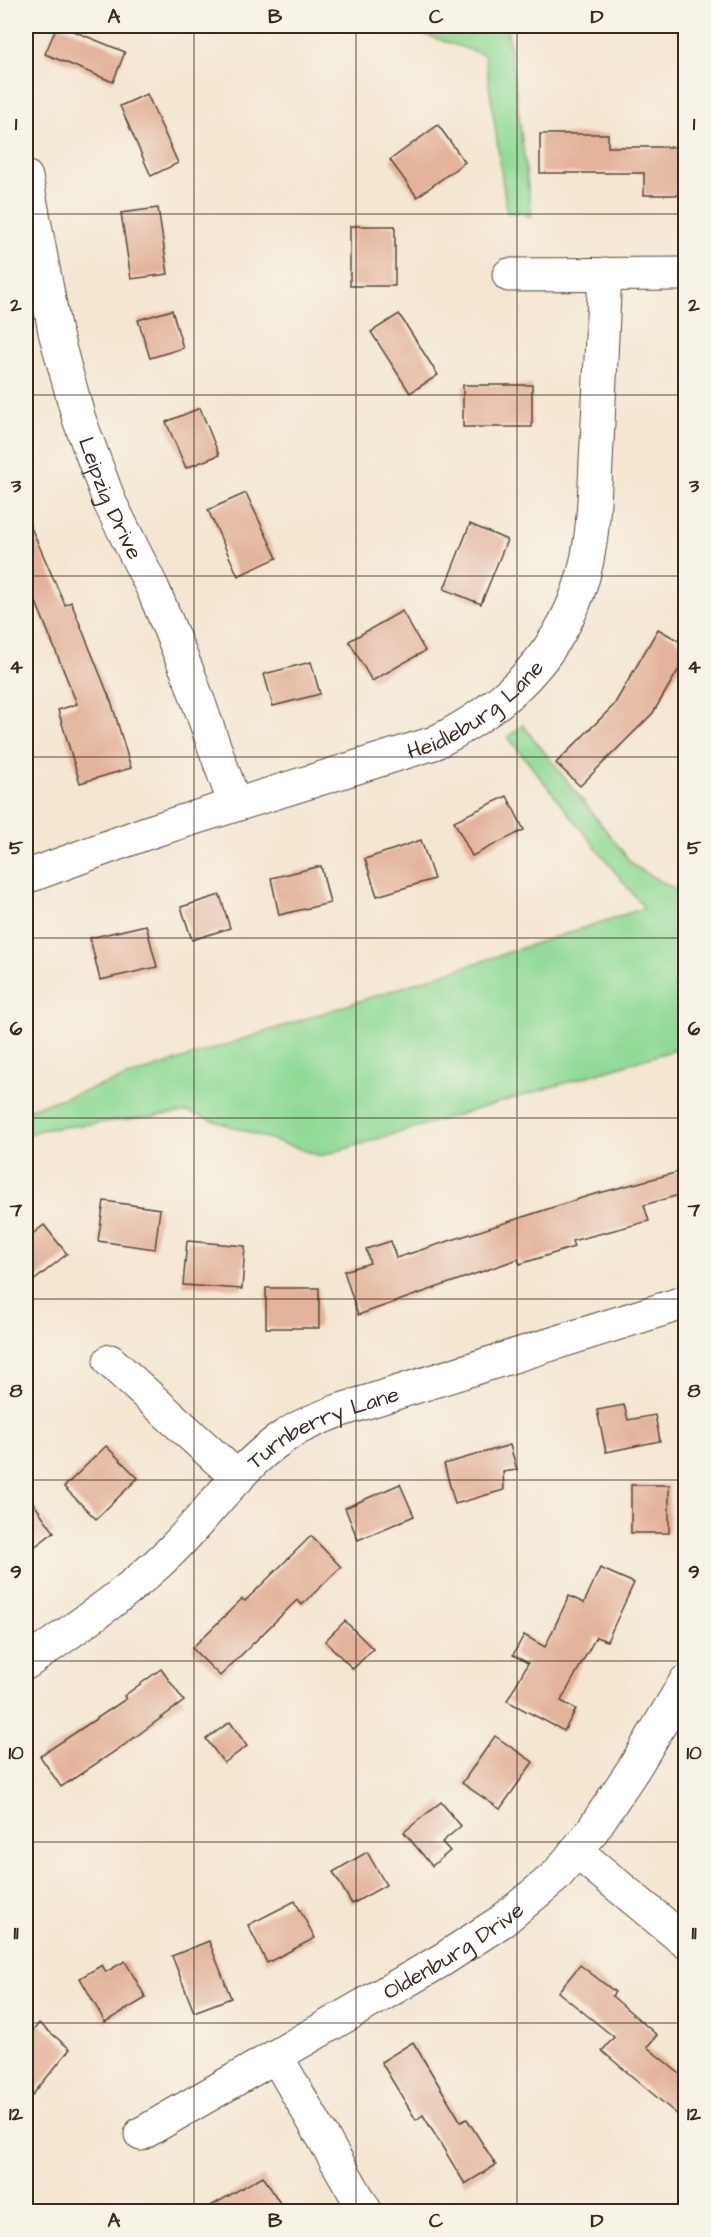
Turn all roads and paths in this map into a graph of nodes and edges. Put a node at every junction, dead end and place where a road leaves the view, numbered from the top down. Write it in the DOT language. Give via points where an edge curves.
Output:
graph roads {
  1 [pos="26,177"];
  2 [pos="605,274"];
  3 [pos="686,274"];
  4 [pos="509,275"];
  5 [pos="235,805"];
  6 [pos="26,877"];
  7 [pos="686,1302"];
  8 [pos="110,1361"];
  9 [pos="238,1478"];
  10 [pos="26,1663"];
  11 [pos="686,1681"];
  12 [pos="576,1851"];
  13 [pos="686,1942"];
  14 [pos="276,2056"];
  15 [pos="141,2134"];
  16 [pos="366,2211"];
  1 -- 5 [label="street, Leipzig Drive" via="55,332 79,419 110,503 153,589 190,678"];
  2 -- 3 [label="street"];
  2 -- 4 [label="street"];
  2 -- 5 [label="street, Heidleburg Lane" via="590,544 579,590 553,645 525,680 492,710 454,733 434,743"];
  5 -- 6 [label="street, Heidleburg Lane"];
  7 -- 9 [label="street, Turnberry Lane" via="338,1411 284,1436"];
  8 -- 9 [label="street"];
  9 -- 10 [label="street, Turnberry Lane" via="170,1552 117,1599"];
  11 -- 12 [label="street, Oldenburg Drive" via="634,1768"];
  12 -- 13 [label="street"];
  12 -- 14 [label="street, Oldenburg Drive" via="556,1876 502,1921"];
  14 -- 15 [label="street, Oldenburg Drive"];
  14 -- 16 [label="street"];
}
